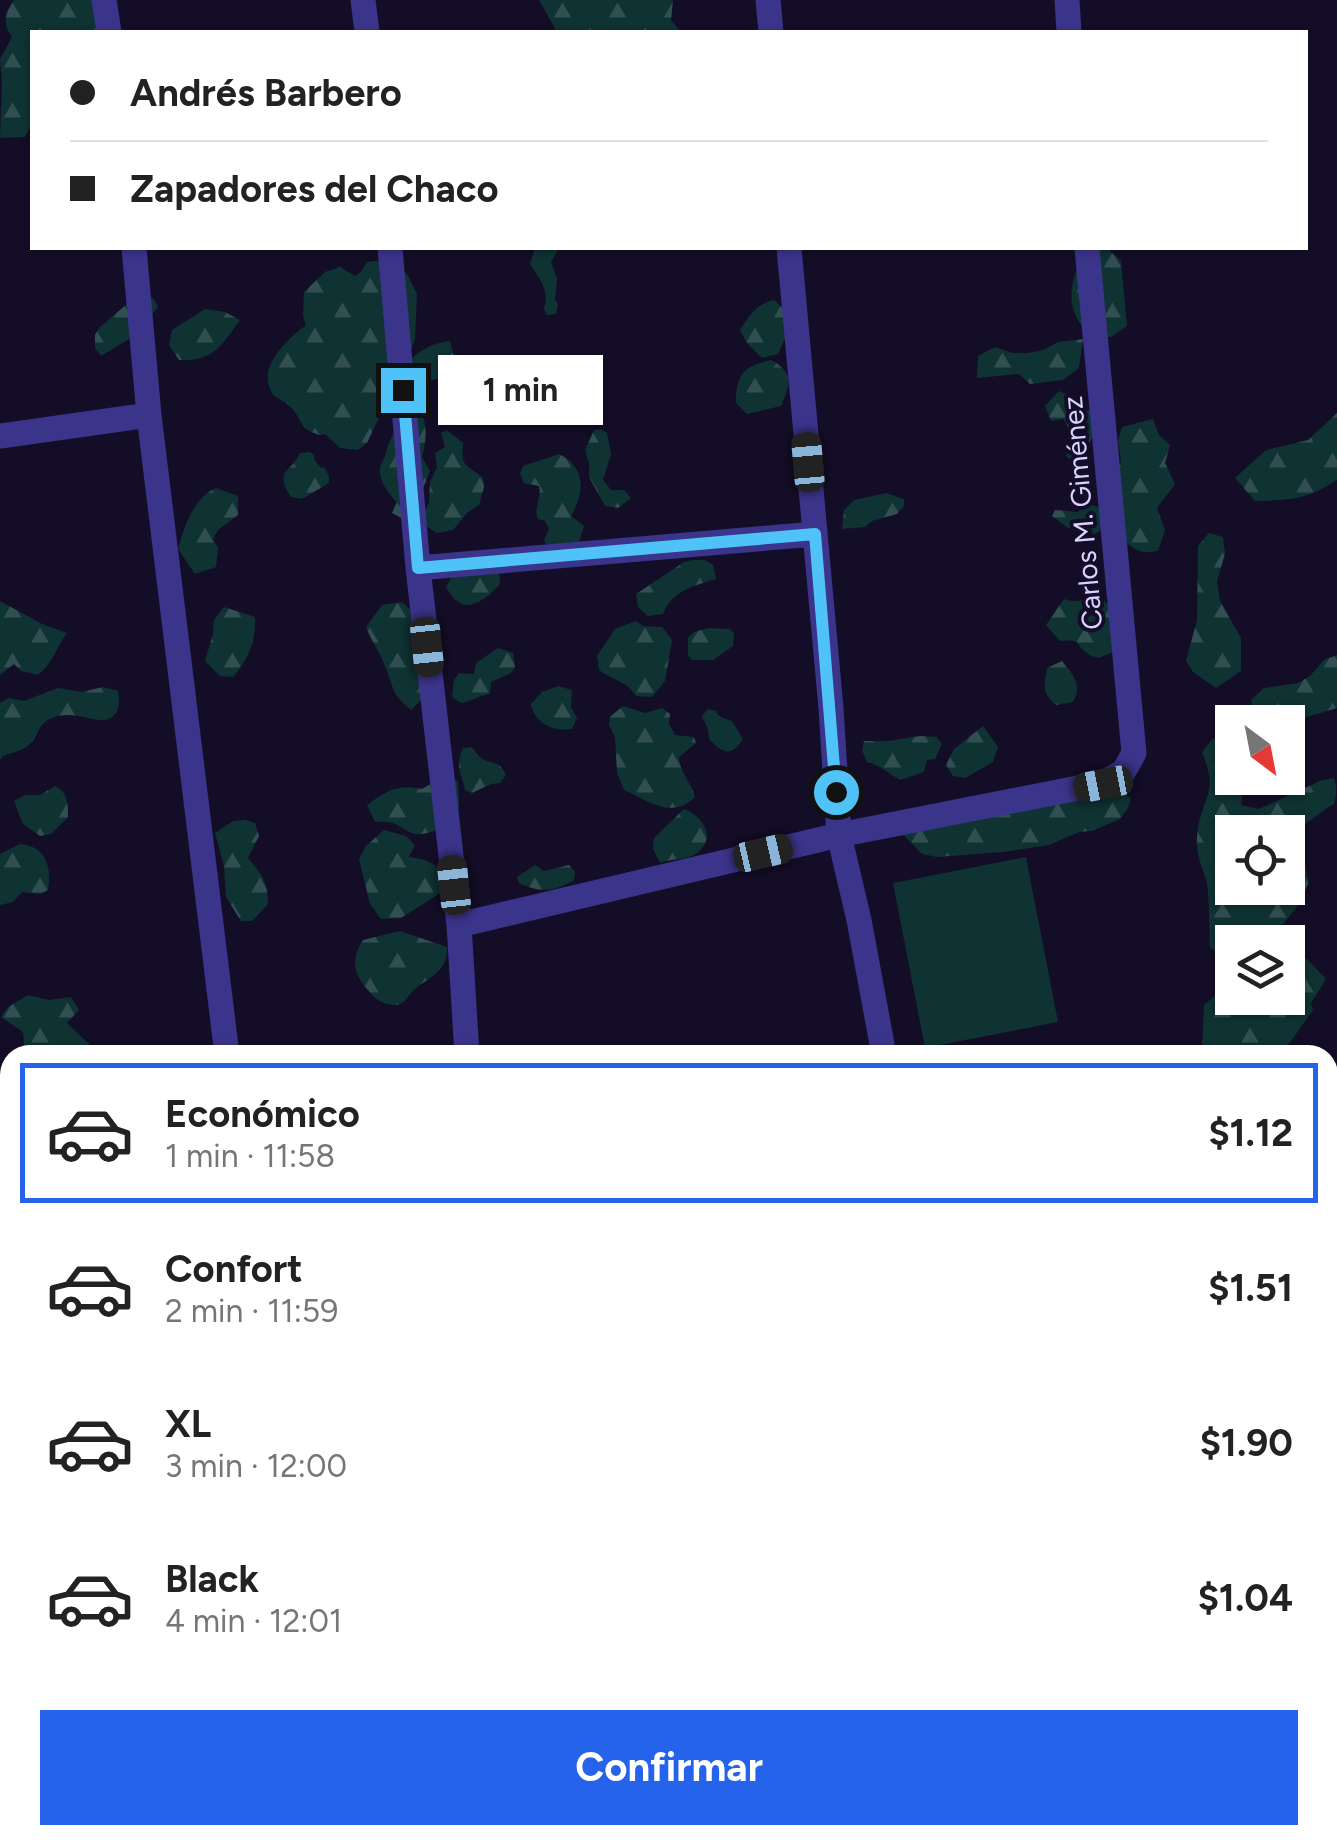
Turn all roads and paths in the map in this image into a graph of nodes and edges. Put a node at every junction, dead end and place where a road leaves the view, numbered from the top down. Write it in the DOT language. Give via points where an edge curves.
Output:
graph roads {
  1 [pos="104,0"];
  2 [pos="363,0"];
  3 [pos="768,0"];
  4 [pos="1067,0"];
  5 [pos="108,30"];
  6 [pos="366,30"];
  7 [pos="771,30"];
  8 [pos="1069,30"];
  9 [pos="134,250"];
  10 [pos="390,250"];
  11 [pos="789,250"];
  12 [pos="1087,250"];
  13 [pos="149,416"];
  14 [pos="0,436"];
  15 [pos="815,534"];
  16 [pos="418,568"];
  17 [pos="839,835"];
  18 [pos="459,925"];
  19 [pos="226,1045"];
  20 [pos="466,1045"];
  21 [pos="882,1045"];
  1 -- 5 [label="street"];
  2 -- 6 [label="street"];
  3 -- 7 [label="street"];
  4 -- 8 [label="street"];
  9 -- 13 [label="street"];
  10 -- 16 [label="street"];
  11 -- 15 [label="street"];
  12 -- 17 [label="street, Carlos M. Giménez" via="1134,753 1124,771 1103,784"];
  13 -- 14 [label="street"];
  13 -- 19 [label="street"];
  15 -- 16 [label="street"];
  15 -- 17 [label="street"];
  16 -- 18 [label="street"];
  17 -- 18 [label="street"];
  17 -- 21 [label="street"];
  18 -- 20 [label="street"];
}
